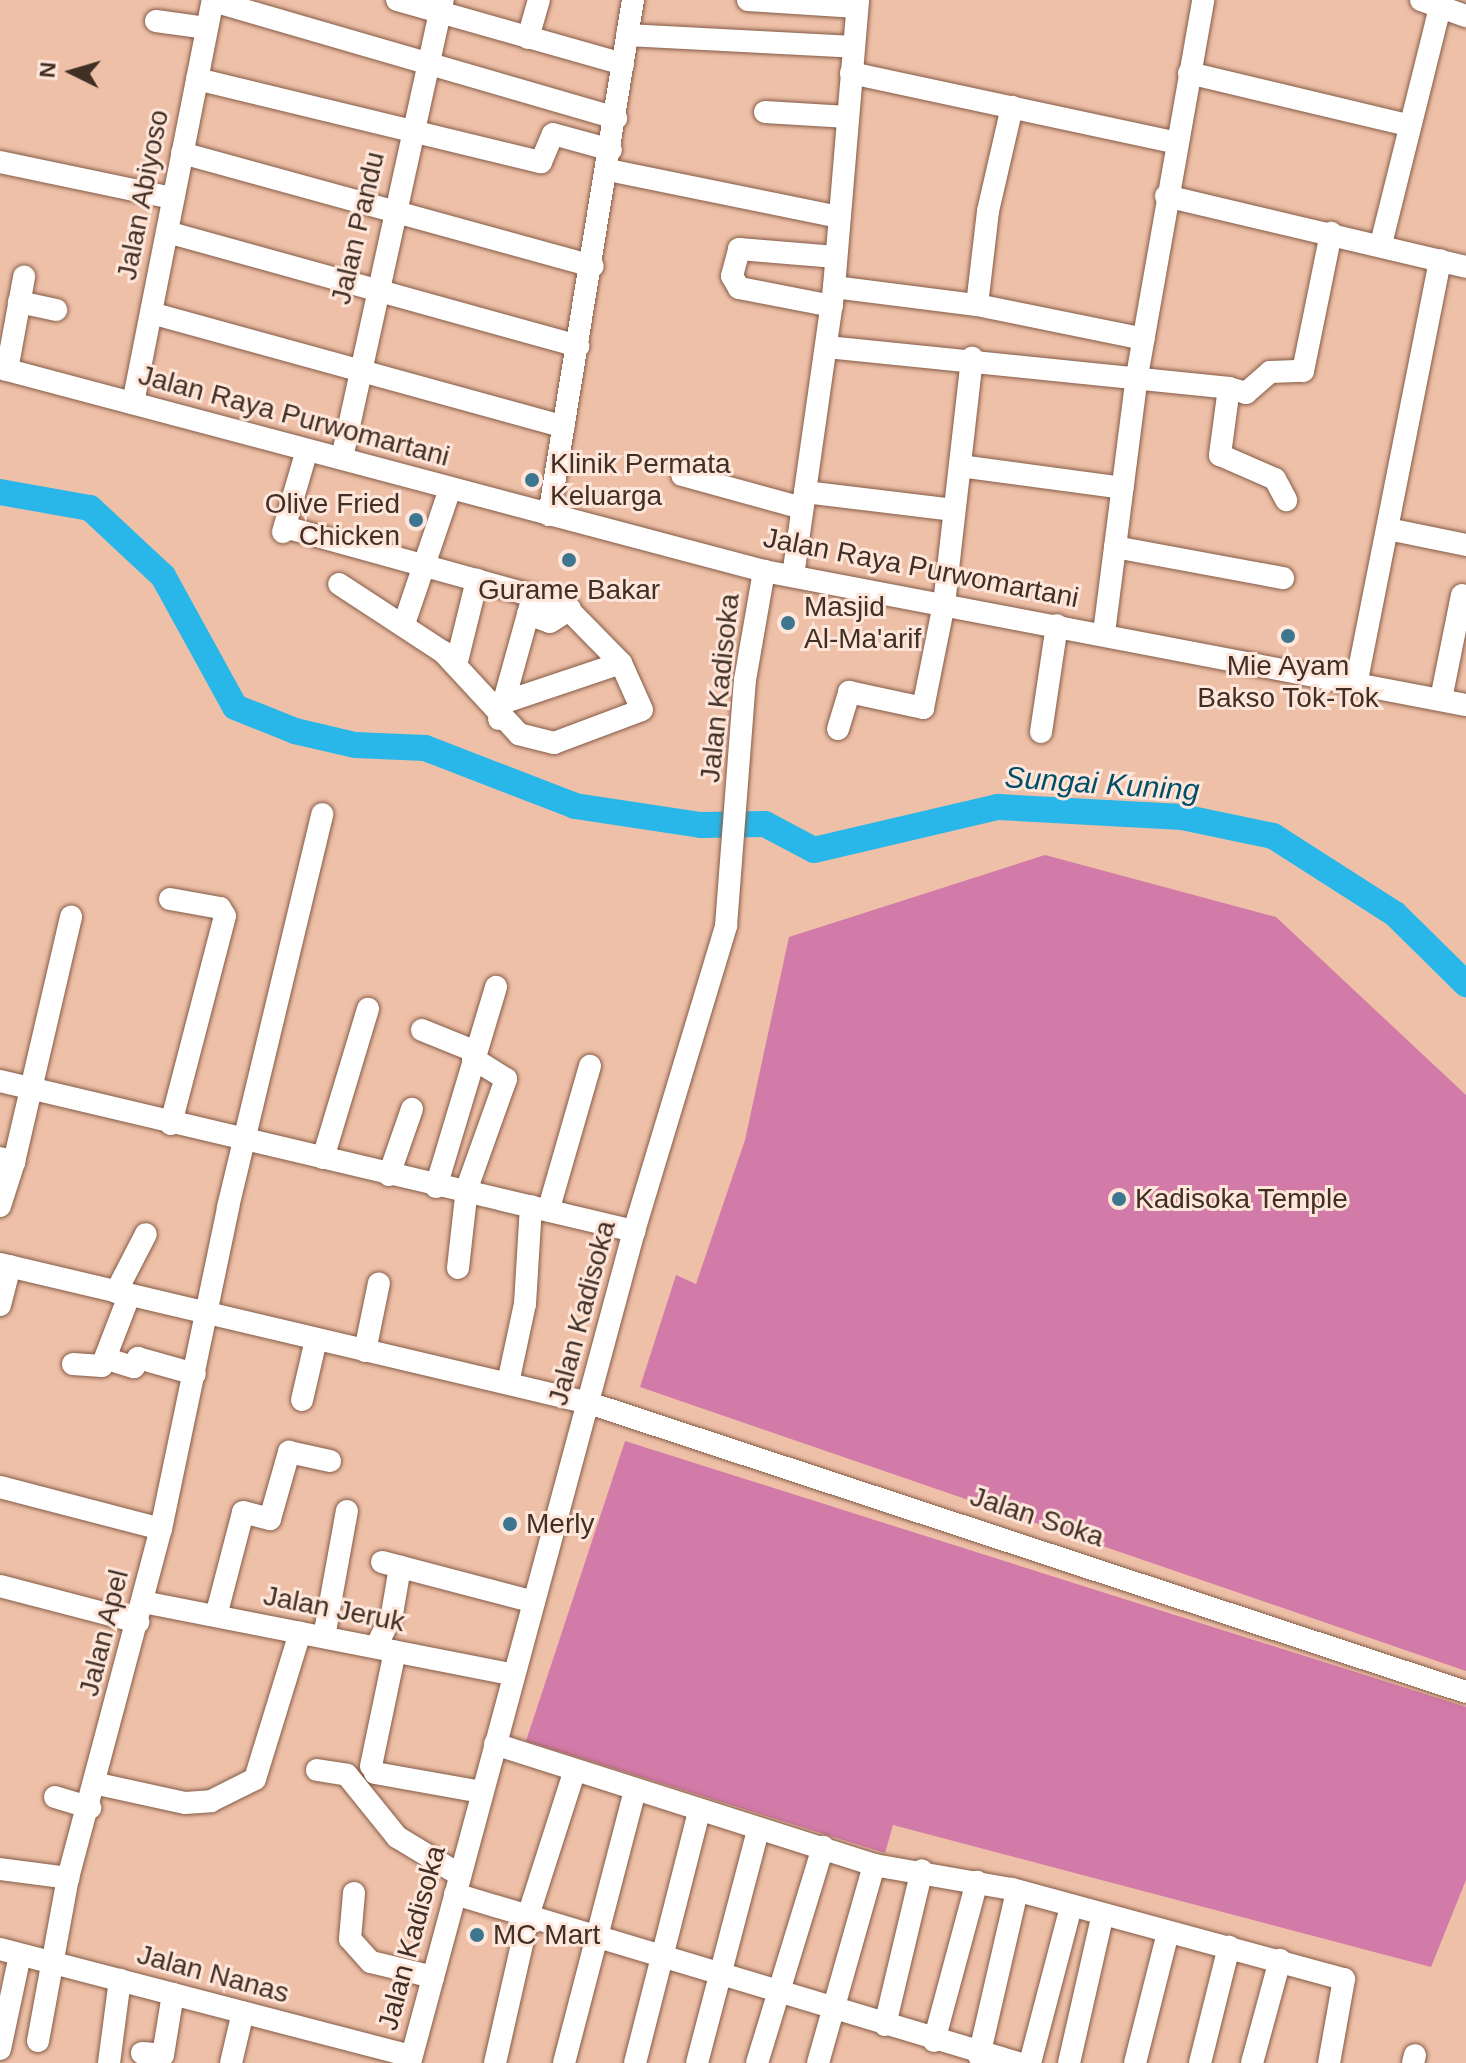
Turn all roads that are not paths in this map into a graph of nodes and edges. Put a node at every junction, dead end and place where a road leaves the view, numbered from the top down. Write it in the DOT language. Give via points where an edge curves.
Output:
graph roads {
  1 [pos="397,0"];
  2 [pos="539,0"];
  3 [pos="748,0"];
  4 [pos="1203,0"];
  5 [pos="213,1"];
  6 [pos="627,1"];
  7 [pos="1431,3"];
  8 [pos="858,4"];
  9 [pos="442,7"];
  10 [pos="1466,16"];
  11 [pos="156,21"];
  12 [pos="206,28"];
  13 [pos="627,35"];
  14 [pos="528,38"];
  15 [pos="854,47"];
  16 [pos="623,64"];
  17 [pos="427,67"];
  18 [pos="851,73"];
  19 [pos="1189,73"];
  20 [pos="197,79"];
  21 [pos="1012,107"];
  22 [pos="765,112"];
  23 [pos="848,117"];
  24 [pos="616,118"];
  25 [pos="1407,125"];
  26 [pos="411,129"];
  27 [pos="1177,143"];
  28 [pos="182,153"];
  29 [pos="610,160"];
  30 [pos="0,162"];
  31 [pos="1166,196"];
  32 [pos="173,198"];
  33 [pos="392,205"];
  34 [pos="839,217"];
  35 [pos="167,232"];
  36 [pos="1331,233"];
  37 [pos="1381,244"];
  38 [pos="836,257"];
  39 [pos="1440,260"];
  40 [pos="593,266"];
  41 [pos="1466,267"];
  42 [pos="24,277"];
  43 [pos="376,287"];
  44 [pos="833,297"];
  45 [pos="19,302"];
  46 [pos="977,305"];
  47 [pos="56,310"];
  48 [pos="151,313"];
  49 [pos="1144,339"];
  50 [pos="579,346"];
  51 [pos="827,347"];
  52 [pos="972,358"];
  53 [pos="357,365"];
  54 [pos="3,369"];
  55 [pos="1137,376"];
  56 [pos="1229,388"];
  57 [pos="133,403"];
  58 [pos="564,427"];
  59 [pos="307,450"];
  60 [pos="342,458"];
  61 [pos="960,466"];
  62 [pos="682,475"];
  63 [pos="1123,488"];
  64 [pos="450,489"];
  65 [pos="804,500"];
  66 [pos="1286,500"];
  67 [pos="954,510"];
  68 [pos="549,515"];
  69 [pos="1388,529"];
  70 [pos="1466,545"];
  71 [pos="1115,547"];
  72 [pos="427,566"];
  73 [pos="764,571"];
  74 [pos="793,576"];
  75 [pos="1283,578"];
  76 [pos="477,580"];
  77 [pos="339,584"];
  78 [pos="1462,595"];
  79 [pos="944,604"];
  80 [pos="531,605"];
  81 [pos="404,624"];
  82 [pos="1057,625"];
  83 [pos="1104,633"];
  84 [pos="621,663"];
  85 [pos="456,665"];
  86 [pos="1356,685"];
  87 [pos="1441,699"];
  88 [pos="1466,705"];
  89 [pos="502,710"];
  90 [pos="838,729"];
  91 [pos="1041,732"];
  92 [pos="322,814"];
  93 [pos="170,899"];
  94 [pos="71,917"];
  95 [pos="496,987"];
  96 [pos="368,1009"];
  97 [pos="422,1030"];
  98 [pos="474,1055"];
  99 [pos="590,1066"];
  100 [pos="0,1081"];
  101 [pos="36,1088"];
  102 [pos="412,1109"];
  103 [pos="171,1124"];
  104 [pos="245,1141"];
  105 [pos="323,1158"];
  106 [pos="7,1160"];
  107 [pos="389,1175"];
  108 [pos="436,1187"];
  109 [pos="467,1188"];
  110 [pos="0,1206"];
  111 [pos="540,1207"];
  112 [pos="634,1231"];
  113 [pos="146,1234"];
  114 [pos="5,1265"];
  115 [pos="458,1268"];
  116 [pos="379,1283"];
  117 [pos="123,1294"];
  118 [pos="0,1305"];
  119 [pos="208,1315"];
  120 [pos="316,1340"];
  121 [pos="365,1351"];
  122 [pos="107,1359"];
  123 [pos="73,1364"];
  124 [pos="195,1374"];
  125 [pos="508,1383"];
  126 [pos="302,1400"];
  127 [pos="589,1403"];
  128 [pos="330,1461"];
  129 [pos="0,1487"];
  130 [pos="347,1511"];
  131 [pos="161,1529"];
  132 [pos="0,1586"];
  133 [pos="534,1602"];
  134 [pos="140,1612"];
  135 [pos="216,1616"];
  136 [pos="300,1633"];
  137 [pos="324,1637"];
  138 [pos="385,1649"];
  139 [pos="514,1675"];
  140 [pos="1466,1692"];
  141 [pos="495,1744"];
  142 [pos="317,1770"];
  143 [pos="575,1770"];
  144 [pos="98,1784"];
  145 [pos="635,1791"];
  146 [pos="482,1792"];
  147 [pos="55,1797"];
  148 [pos="90,1808"];
  149 [pos="699,1812"];
  150 [pos="758,1830"];
  151 [pos="823,1847"];
  152 [pos="874,1865"];
  153 [pos="0,1869"];
  154 [pos="922,1870"];
  155 [pos="68,1878"];
  156 [pos="977,1882"];
  157 [pos="457,1885"];
  158 [pos="1017,1891"];
  159 [pos="354,1893"];
  160 [pos="1071,1907"];
  161 [pos="529,1913"];
  162 [pos="1102,1918"];
  163 [pos="1168,1933"];
  164 [pos="596,1935"];
  165 [pos="1229,1947"];
  166 [pos="10,1952"];
  167 [pos="660,1956"];
  168 [pos="1280,1960"];
  169 [pos="52,1963"];
  170 [pos="716,1976"];
  171 [pos="433,1977"];
  172 [pos="120,1980"];
  173 [pos="774,1993"];
  174 [pos="173,1994"];
  175 [pos="832,2009"];
  176 [pos="243,2012"];
  177 [pos="885,2025"];
  178 [pos="38,2041"];
  179 [pos="0,2049"];
  180 [pos="942,2050"];
  181 [pos="142,2053"];
  182 [pos="979,2056"];
  183 [pos="410,2060"];
  184 [pos="109,2063"];
  185 [pos="231,2063"];
  186 [pos="495,2063"];
  187 [pos="564,2063"];
  188 [pos="635,2063"];
  189 [pos="697,2063"];
  190 [pos="757,2063"];
  191 [pos="818,2063"];
  192 [pos="1018,2063"];
  193 [pos="1069,2063"];
  194 [pos="1135,2063"];
  195 [pos="1200,2063"];
  196 [pos="1252,2063"];
  197 [pos="1329,2063"];
  1 -- 9 [label="street"];
  2 -- 14 [label="street"];
  3 -- 8 [label="street"];
  4 -- 19 [label="street"];
  5 -- 12 [label="street, Jalan Abiyoso"];
  5 -- 17 [label="street"];
  6 -- 13 [label="street"];
  7 -- 10 [label="street"];
  7 -- 25 [label="street"];
  8 -- 15 [label="street"];
  9 -- 14 [label="street"];
  9 -- 17 [label="street, Jalan Pandu"];
  11 -- 12 [label="street"];
  12 -- 20 [label="street, Jalan Abiyoso"];
  13 -- 15 [label="street"];
  13 -- 16 [label="street"];
  14 -- 16 [label="street"];
  15 -- 18 [label="street"];
  16 -- 24 [label="street"];
  17 -- 24 [label="street"];
  17 -- 26 [label="street, Jalan Pandu"];
  18 -- 21 [label="street"];
  18 -- 23 [label="street"];
  19 -- 25 [label="street"];
  19 -- 27 [label="street"];
  20 -- 26 [label="street"];
  20 -- 28 [label="street, Jalan Abiyoso"];
  21 -- 27 [label="street"];
  21 -- 46 [label="street" via="988,211"];
  22 -- 23 [label="street"];
  23 -- 34 [label="street"];
  24 -- 29 [label="street"];
  25 -- 37 [label="street"];
  26 -- 29 [label="street" via="541,162 553,134"];
  26 -- 33 [label="street, Jalan Pandu"];
  27 -- 31 [label="street"];
  28 -- 32 [label="street, Jalan Abiyoso"];
  28 -- 33 [label="street"];
  29 -- 34 [label="street"];
  29 -- 40 [label="street"];
  30 -- 32 [label="street"];
  31 -- 36 [label="street"];
  31 -- 49 [label="street"];
  32 -- 35 [label="street, Jalan Abiyoso"];
  33 -- 40 [label="street"];
  33 -- 43 [label="street, Jalan Pandu"];
  34 -- 38 [label="street"];
  35 -- 43 [label="street"];
  35 -- 48 [label="street, Jalan Abiyoso"];
  36 -- 37 [label="street"];
  36 -- 56 [label="street" via="1303,371 1270,372 1246,393"];
  37 -- 39 [label="street"];
  38 -- 44 [label="street"];
  38 -- 44 [label="street" via="739,249 732,276 739,288"];
  39 -- 41 [label="street"];
  39 -- 69 [label="street"];
  40 -- 50 [label="street"];
  42 -- 45 [label="street"];
  43 -- 50 [label="street"];
  43 -- 53 [label="street, Jalan Pandu"];
  44 -- 46 [label="street"];
  44 -- 51 [label="street"];
  45 -- 47 [label="street"];
  45 -- 54 [label="street"];
  46 -- 49 [label="street"];
  48 -- 53 [label="street"];
  48 -- 57 [label="street, Jalan Abiyoso"];
  49 -- 55 [label="street"];
  50 -- 58 [label="street"];
  51 -- 52 [label="street"];
  51 -- 65 [label="street"];
  52 -- 55 [label="street"];
  52 -- 61 [label="street"];
  53 -- 58 [label="street"];
  53 -- 60 [label="street, Jalan Pandu"];
  54 -- 57 [label="street, Jalan Raya Purwomartani"];
  55 -- 56 [label="street"];
  55 -- 63 [label="street"];
  56 -- 66 [label="street" via="1220,455 1275,479"];
  57 -- 59 [label="street, Jalan Raya Purwomartani"];
  58 -- 68 [label="street"];
  59 -- 60 [label="street, Jalan Raya Purwomartani"];
  59 -- 72 [label="street" via="284,529"];
  60 -- 64 [label="street, Jalan Raya Purwomartani"];
  61 -- 63 [label="street"];
  61 -- 67 [label="street"];
  62 -- 65 [label="street"];
  63 -- 71 [label="street"];
  64 -- 68 [label="street, Jalan Raya Purwomartani"];
  64 -- 72 [label="street"];
  65 -- 67 [label="street"];
  65 -- 74 [label="street"];
  67 -- 79 [label="street"];
  68 -- 73 [label="street, Jalan Raya Purwomartani"];
  69 -- 70 [label="street"];
  69 -- 86 [label="street"];
  71 -- 75 [label="street"];
  71 -- 83 [label="street"];
  72 -- 76 [label="street"];
  72 -- 81 [label="street"];
  73 -- 74 [label="street, Jalan Raya Purwomartani"];
  73 -- 112 [label="street, Jalan Kadisoka" via="745,680 724,934"];
  74 -- 79 [label="street, Jalan Raya Purwomartani"];
  76 -- 80 [label="street"];
  76 -- 85 [label="street"];
  77 -- 81 [label="street"];
  78 -- 87 [label="street"];
  79 -- 82 [label="street, Jalan Raya Purwomartani"];
  79 -- 90 [label="street" via="923,708 849,692"];
  80 -- 84 [label="street" via="550,622 570,609"];
  80 -- 89 [label="street"];
  81 -- 85 [label="street"];
  82 -- 83 [label="street, Jalan Raya Purwomartani"];
  82 -- 91 [label="street"];
  83 -- 86 [label="street, Jalan Raya Purwomartani"];
  84 -- 89 [label="street"];
  84 -- 89 [label="street" via="643,702 634,716 549,743"];
  85 -- 89 [label="street"];
  86 -- 87 [label="street, Jalan Raya Purwomartani"];
  87 -- 88 [label="street, Jalan Raya Purwomartani"];
  92 -- 104 [label="street, Jalan Apel"];
  93 -- 103 [label="street" via="220,908 225,916"];
  94 -- 101 [label="street"];
  95 -- 98 [label="street"];
  96 -- 105 [label="street"];
  97 -- 98 [label="street"];
  98 -- 108 [label="street"];
  98 -- 109 [label="street" via="506,1079"];
  99 -- 111 [label="street"];
  100 -- 101 [label="street"];
  101 -- 103 [label="street"];
  101 -- 106 [label="street"];
  102 -- 107 [label="street"];
  103 -- 104 [label="street"];
  104 -- 105 [label="street"];
  104 -- 119 [label="street, Jalan Apel"];
  105 -- 107 [label="street"];
  106 -- 110 [label="street"];
  107 -- 108 [label="street"];
  108 -- 109 [label="street"];
  109 -- 111 [label="street"];
  109 -- 115 [label="street"];
  111 -- 112 [label="street"];
  111 -- 125 [label="street"];
  112 -- 127 [label="street, Jalan Kadisoka"];
  113 -- 117 [label="street"];
  114 -- 117 [label="street, Jalan Soka"];
  114 -- 118 [label="street"];
  116 -- 121 [label="street"];
  117 -- 119 [label="street, Jalan Soka"];
  117 -- 122 [label="street"];
  119 -- 120 [label="street, Jalan Soka"];
  119 -- 124 [label="street, Jalan Apel"];
  120 -- 121 [label="street, Jalan Soka"];
  120 -- 126 [label="street"];
  121 -- 125 [label="street, Jalan Soka"];
  122 -- 123 [label="street" via="102,1366"];
  122 -- 124 [label="street" via="134,1367 138,1358"];
  124 -- 131 [label="street, Jalan Apel"];
  125 -- 127 [label="street, Jalan Soka"];
  127 -- 133 [label="street, Jalan Kadisoka"];
  127 -- 140 [label="street, Jalan Soka"];
  128 -- 135 [label="street" via="289,1452 270,1519 243,1512"];
  129 -- 131 [label="street"];
  130 -- 137 [label="street"];
  131 -- 134 [label="street, Jalan Apel"];
  132 -- 134 [label="street, Jalan Jeruk"];
  133 -- 138 [label="street" via="391,1565 392,1614"];
  133 -- 139 [label="street, Jalan Kadisoka"];
  134 -- 135 [label="street, Jalan Jeruk"];
  134 -- 144 [label="street, Jalan Apel"];
  135 -- 136 [label="street, Jalan Jeruk"];
  136 -- 137 [label="street, Jalan Jeruk"];
  136 -- 144 [label="street" via="255,1779 211,1801 185,1803"];
  137 -- 138 [label="street, Jalan Jeruk"];
  138 -- 139 [label="street, Jalan Jeruk"];
  138 -- 146 [label="street" via="373,1770"];
  139 -- 141 [label="street, Jalan Kadisoka"];
  141 -- 143 [label="street"];
  141 -- 146 [label="street, Jalan Kadisoka"];
  142 -- 157 [label="street" via="347,1775 397,1837"];
  143 -- 145 [label="street"];
  143 -- 161 [label="street"];
  144 -- 148 [label="street, Jalan Apel"];
  145 -- 149 [label="street"];
  145 -- 164 [label="street"];
  146 -- 157 [label="street, Jalan Kadisoka"];
  147 -- 148 [label="street"];
  148 -- 155 [label="street, Jalan Apel"];
  149 -- 150 [label="street"];
  149 -- 167 [label="street"];
  150 -- 151 [label="street"];
  150 -- 170 [label="street"];
  151 -- 152 [label="street"];
  151 -- 173 [label="street"];
  152 -- 154 [label="street"];
  152 -- 175 [label="street"];
  153 -- 155 [label="street"];
  154 -- 156 [label="street"];
  154 -- 177 [label="street"];
  155 -- 169 [label="street, Jalan Apel"];
  156 -- 158 [label="street"];
  156 -- 180 [label="street"];
  157 -- 161 [label="street"];
  157 -- 171 [label="street, Jalan Kadisoka"];
  158 -- 160 [label="street"];
  158 -- 182 [label="street"];
  159 -- 171 [label="street" via="350,1939 371,1962"];
  160 -- 162 [label="street"];
  160 -- 192 [label="street"];
  161 -- 164 [label="street"];
  161 -- 186 [label="street"];
  162 -- 163 [label="street"];
  162 -- 193 [label="street"];
  163 -- 165 [label="street"];
  163 -- 194 [label="street"];
  164 -- 167 [label="street"];
  164 -- 187 [label="street"];
  165 -- 168 [label="street"];
  165 -- 195 [label="street"];
  166 -- 169 [label="street, Jalan Nanas"];
  166 -- 179 [label="street"];
  167 -- 170 [label="street"];
  167 -- 188 [label="street"];
  168 -- 196 [label="street"];
  168 -- 197 [label="street" via="1347,1982"];
  169 -- 172 [label="street, Jalan Nanas"];
  169 -- 178 [label="street, Jalan Apel"];
  170 -- 173 [label="street"];
  170 -- 189 [label="street"];
  171 -- 183 [label="street, Jalan Kadisoka"];
  172 -- 174 [label="street, Jalan Nanas"];
  172 -- 184 [label="street"];
  173 -- 175 [label="street"];
  173 -- 190 [label="street"];
  174 -- 176 [label="street, Jalan Nanas"];
  174 -- 181 [label="street" via="163,2055"];
  175 -- 177 [label="street"];
  175 -- 191 [label="street"];
  176 -- 183 [label="street, Jalan Nanas"];
  176 -- 185 [label="street"];
  177 -- 180 [label="street"];
  180 -- 182 [label="street"];
  182 -- 192 [label="street"];
}
